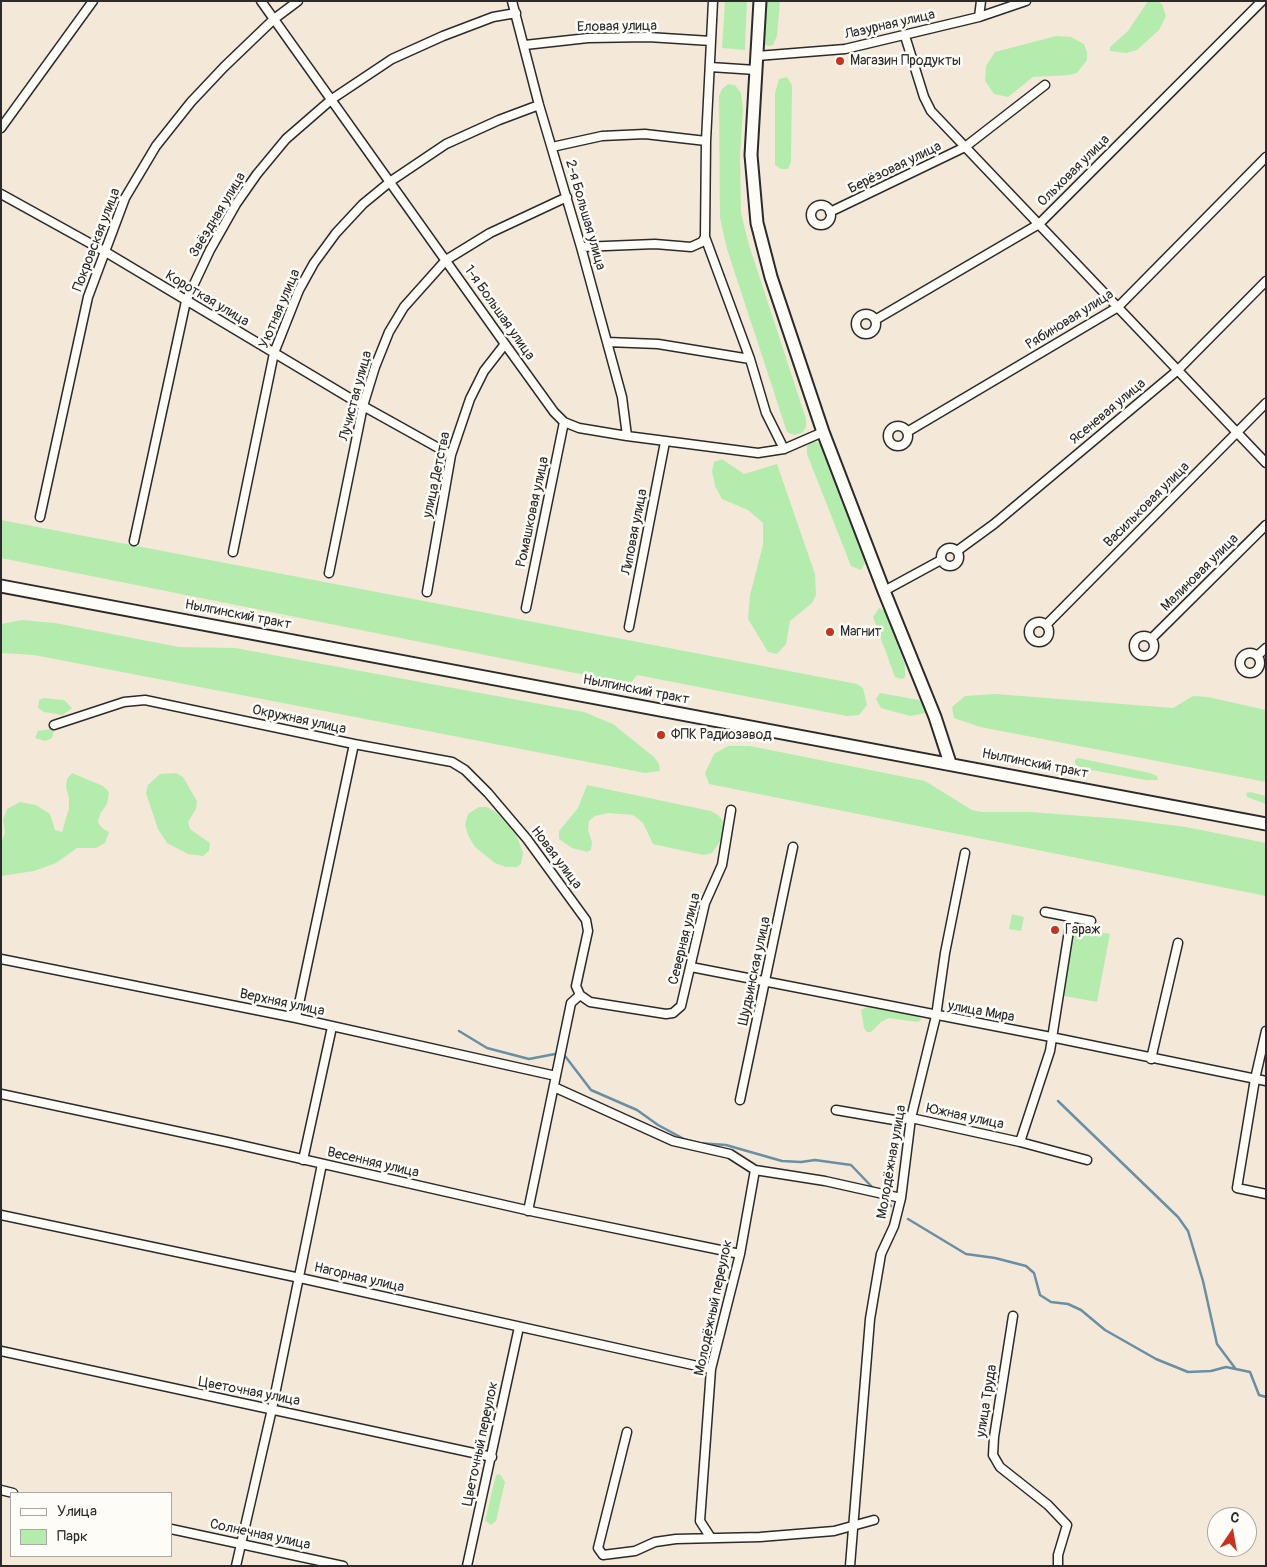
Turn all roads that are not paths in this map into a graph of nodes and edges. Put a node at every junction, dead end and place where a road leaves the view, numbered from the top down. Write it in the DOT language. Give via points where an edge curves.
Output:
graph roads {
  1 [pos="92,1"];
  2 [pos="261,1"];
  3 [pos="298,1"];
  4 [pos="512,1"];
  5 [pos="713,1"];
  6 [pos="760,1"];
  7 [pos="981,1"];
  8 [pos="1026,1"];
  9 [pos="1262,1"];
  10 [pos="516,13"];
  11 [pos="979,17"];
  12 [pos="274,19"];
  13 [pos="905,36"];
  14 [pos="711,41"];
  15 [pos="525,45"];
  16 [pos="757,56"];
  17 [pos="710,66"];
  18 [pos="756,70"];
  19 [pos="1045,85"];
  20 [pos="332,99"];
  21 [pos="539,105"];
  22 [pos="1,128"];
  23 [pos="706,142"];
  24 [pos="552,147"];
  25 [pos="965,147"];
  26 [pos="1266,156"];
  27 [pos="391,181"];
  28 [pos="1,194"];
  29 [pos="567,196"];
  30 [pos="832,211"];
  31 [pos="1039,224"];
  32 [pos="705,237"];
  33 [pos="581,247"];
  34 [pos="104,251"];
  35 [pos="446,260"];
  36 [pos="1266,281"];
  37 [pos="186,301"];
  38 [pos="1118,307"];
  39 [pos="875,320"];
  40 [pos="607,342"];
  41 [pos="505,344"];
  42 [pos="274,353"];
  43 [pos="750,359"];
  44 [pos="1178,370"];
  45 [pos="1266,403"];
  46 [pos="363,406"];
  47 [pos="564,422"];
  48 [pos="823,432"];
  49 [pos="907,432"];
  50 [pos="1237,432"];
  51 [pos="627,436"];
  52 [pos="665,442"];
  53 [pos="784,449"];
  54 [pos="451,455"];
  55 [pos="1266,463"];
  56 [pos="40,517"];
  57 [pos="1266,525"];
  58 [pos="134,541"];
  59 [pos="957,551"];
  60 [pos="233,552"];
  61 [pos="941,560"];
  62 [pos="328,573"];
  63 [pos="1,586"];
  64 [pos="25,590"];
  65 [pos="884,591"];
  66 [pos="1,592"];
  67 [pos="427,592"];
  68 [pos="526,608"];
  69 [pos="1046,625"];
  70 [pos="629,627"];
  71 [pos="1151,639"];
  72 [pos="1266,648"];
  73 [pos="1257,656"];
  74 [pos="54,725"];
  75 [pos="354,744"];
  76 [pos="950,763"];
  77 [pos="731,810"];
  78 [pos="1266,824"];
  79 [pos="793,846"];
  80 [pos="965,853"];
  81 [pos="1045,912"];
  82 [pos="1071,918"];
  83 [pos="1091,921"];
  84 [pos="1178,943"];
  85 [pos="1,959"];
  86 [pos="691,968"];
  87 [pos="766,983"];
  88 [pos="580,995"];
  89 [pos="936,1016"];
  90 [pos="296,1018"];
  91 [pos="332,1027"];
  92 [pos="1266,1031"];
  93 [pos="1051,1037"];
  94 [pos="1151,1059"];
  95 [pos="556,1076"];
  96 [pos="1255,1079"];
  97 [pos="1266,1082"];
  98 [pos="554,1087"];
  99 [pos="1,1094"];
  100 [pos="740,1100"];
  101 [pos="836,1110"];
  102 [pos="911,1118"];
  103 [pos="1020,1142"];
  104 [pos="303,1160"];
  105 [pos="1087,1160"];
  106 [pos="322,1164"];
  107 [pos="755,1170"];
  108 [pos="1266,1194"];
  109 [pos="901,1198"];
  110 [pos="528,1211"];
  111 [pos="1,1215"];
  112 [pos="740,1254"];
  113 [pos="300,1278"];
  114 [pos="1014,1316"];
  115 [pos="519,1327"];
  116 [pos="1,1350"];
  117 [pos="711,1369"];
  118 [pos="272,1409"];
  119 [pos="627,1432"];
  120 [pos="492,1457"];
  121 [pos="874,1520"];
  122 [pos="853,1527"];
  123 [pos="172,1529"];
  124 [pos="711,1538"];
  125 [pos="241,1543"];
  126 [pos="236,1566"];
  127 [pos="343,1566"];
  128 [pos="467,1566"];
  129 [pos="850,1566"];
  130 [pos="1058,1566"];
  1 -- 22 [label="street"];
  2 -- 12 [label="street, 1-я Большая улица"];
  3 -- 12 [label="street, Покровская улица"];
  4 -- 10 [label="street, 2-я Большая улица"];
  5 -- 14 [label="street"];
  6 -- 16 [label="main road"];
  7 -- 11 [label="street"];
  8 -- 11 [label="street, Лазурная улица"];
  9 -- 31 [label="street, Ольховая улица"];
  10 -- 15 [label="street, 2-я Большая улица"];
  10 -- 20 [label="street, Звёздная улица" via="494,17 392,59"];
  11 -- 13 [label="street, Лазурная улица"];
  12 -- 20 [label="street, 1-я Большая улица"];
  12 -- 34 [label="street, Покровская улица" via="191,102 156,146 125,198"];
  13 -- 16 [label="street, Лазурная улица" via="845,49"];
  13 -- 25 [label="street" via="931,111"];
  14 -- 15 [label="street, Еловая улица" via="596,38"];
  14 -- 17 [label="street"];
  15 -- 21 [label="street, 2-я Большая улица"];
  16 -- 18 [label="main road"];
  17 -- 18 [label="street"];
  17 -- 23 [label="street"];
  18 -- 48 [label="main road" via="751,155 757,223 771,277"];
  19 -- 25 [label="street, Берёзовая улица"];
  20 -- 27 [label="street, 1-я Большая улица"];
  20 -- 37 [label="street, Звёздная улица" via="286,139 257,174 210,250"];
  21 -- 24 [label="street, 2-я Большая улица"];
  21 -- 27 [label="street, Уютная улица" via="446,144"];
  23 -- 24 [label="street" via="645,134 602,136"];
  23 -- 32 [label="street"];
  24 -- 29 [label="street, 2-я Большая улица"];
  25 -- 30 [label="street, Берёзовая улица"];
  25 -- 31 [label="street"];
  26 -- 38 [label="street, Рябиновая улица"];
  27 -- 35 [label="street, 1-я Большая улица"];
  27 -- 42 [label="street, Уютная улица" via="363,204 314,263 299,290"];
  28 -- 34 [label="street, Короткая улица"];
  29 -- 33 [label="street, 2-я Большая улица"];
  29 -- 35 [label="street, Лучистая улица" via="490,233"];
  31 -- 38 [label="street"];
  31 -- 39 [label="street, Ольховая улица"];
  32 -- 33 [label="street" via="697,246 690,248 655,244"];
  32 -- 43 [label="street"];
  33 -- 40 [label="street, 2-я Большая улица"];
  34 -- 37 [label="street, Короткая улица"];
  34 -- 56 [label="street, Покровская улица" via="88,297"];
  35 -- 41 [label="street, 1-я Большая улица"];
  35 -- 46 [label="street, Лучистая улица" via="409,301 389,332"];
  36 -- 44 [label="street, Ясеневая улица"];
  37 -- 42 [label="street, Короткая улица"];
  37 -- 58 [label="street, Звёздная улица"];
  38 -- 44 [label="street"];
  38 -- 49 [label="street, Рябиновая улица"];
  40 -- 43 [label="street" via="658,344"];
  40 -- 51 [label="street, 2-я Большая улица" via="622,397"];
  41 -- 47 [label="street, 1-я Большая улица"];
  41 -- 54 [label="street, улица Детства" via="484,371 470,399"];
  42 -- 46 [label="street, Короткая улица"];
  42 -- 60 [label="street, Уютная улица"];
  43 -- 53 [label="street" via="766,413"];
  44 -- 50 [label="street"];
  44 -- 59 [label="street, Ясеневая улица" via="994,524"];
  45 -- 50 [label="street, Васильковая улица"];
  46 -- 54 [label="street, Короткая улица"];
  46 -- 62 [label="street, Лучистая улица"];
  47 -- 51 [label="street" via="579,428"];
  47 -- 68 [label="street, Ромашковая улица"];
  48 -- 53 [label="street"];
  48 -- 65 [label="main road"];
  50 -- 55 [label="street"];
  50 -- 69 [label="street, Васильковая улица"];
  51 -- 52 [label="street"];
  52 -- 53 [label="street" via="758,453"];
  52 -- 70 [label="street, Липовая улица"];
  54 -- 67 [label="street, улица Детства"];
  57 -- 71 [label="street, Малиновая улица"];
  59 -- 61 [label="street" via="945,549"];
  59 -- 61 [label="street" via="959,559 953,566 947,566"];
  61 -- 65 [label="street"];
  63 -- 64 [label="main road, Нылгинский тракт"];
  64 -- 66 [label="main road"];
  64 -- 76 [label="main road, Нылгинский тракт"];
  65 -- 76 [label="main road"];
  72 -- 73 [label="street"];
  74 -- 75 [label="street, Окружная улица" via="124,702 145,700"];
  75 -- 88 [label="street, Новая улица" via="452,762 488,793 527,839 586,920 588,931 576,986"];
  75 -- 90 [label="street, Окружная улица"];
  76 -- 78 [label="main road, Нылгинский тракт"];
  77 -- 86 [label="street, Северная улица" via="722,865 705,903"];
  79 -- 87 [label="street, Шудьинская улица"];
  80 -- 89 [label="street, Молодёжная улица"];
  81 -- 82 [label="street"];
  82 -- 83 [label="street"];
  82 -- 93 [label="street"];
  84 -- 94 [label="street"];
  85 -- 90 [label="street, Верхняя улица"];
  86 -- 87 [label="street, улица Мира"];
  86 -- 88 [label="street, Северная улица" via="681,1006 673,1013 590,1002"];
  87 -- 89 [label="street, улица Мира"];
  87 -- 100 [label="street, Шудьинская улица"];
  88 -- 95 [label="street" via="571,1002"];
  89 -- 93 [label="street, улица Мира"];
  89 -- 102 [label="street, Молодёжная улица"];
  90 -- 91 [label="street, Верхняя улица"];
  91 -- 95 [label="street, Верхняя улица"];
  91 -- 104 [label="street"];
  92 -- 96 [label="street"];
  93 -- 94 [label="street, улица Мира"];
  93 -- 103 [label="street" via="1050,1051"];
  94 -- 96 [label="street, улица Мира"];
  95 -- 98 [label="street"];
  96 -- 97 [label="street, улица Мира"];
  96 -- 108 [label="street" via="1237,1188"];
  98 -- 107 [label="street" via="673,1141 730,1154"];
  98 -- 110 [label="street"];
  99 -- 104 [label="street, Весенняя улица"];
  101 -- 102 [label="street, Южная улица" via="894,1120"];
  102 -- 103 [label="street, Южная улица"];
  102 -- 109 [label="street, Молодёжная улица"];
  103 -- 105 [label="street, Южная улица"];
  104 -- 106 [label="street, Весенняя улица"];
  106 -- 110 [label="street, Весенняя улица"];
  106 -- 113 [label="street"];
  107 -- 109 [label="street" via="826,1181"];
  107 -- 112 [label="street, Молодёжный переулок"];
  109 -- 122 [label="street, Молодёжная улица" via="894,1226 881,1254 870,1319"];
  110 -- 112 [label="street, Весенняя улица"];
  111 -- 113 [label="street, Нагорная улица"];
  112 -- 117 [label="street, Молодёжный переулок"];
  113 -- 115 [label="street, Нагорная улица"];
  113 -- 118 [label="street"];
  114 -- 130 [label="street, улица Труда" via="993,1456 1000,1467 1067,1525"];
  115 -- 117 [label="street, Нагорная улица"];
  115 -- 120 [label="street, Цветочный переулок"];
  116 -- 118 [label="street, Цветочная улица"];
  117 -- 124 [label="street, Молодёжный переулок" via="700,1521"];
  118 -- 120 [label="street, Цветочная улица"];
  118 -- 125 [label="street"];
  119 -- 124 [label="street" via="598,1548 603,1555 635,1552 655,1542"];
  120 -- 128 [label="street, Цветочный переулок"];
  121 -- 122 [label="street"];
  122 -- 124 [label="street" via="760,1537"];
  122 -- 129 [label="street, Молодёжная улица"];
  123 -- 125 [label="street, Солнечная улица"];
  125 -- 126 [label="street"];
  125 -- 127 [label="street, Солнечная улица"];
}
